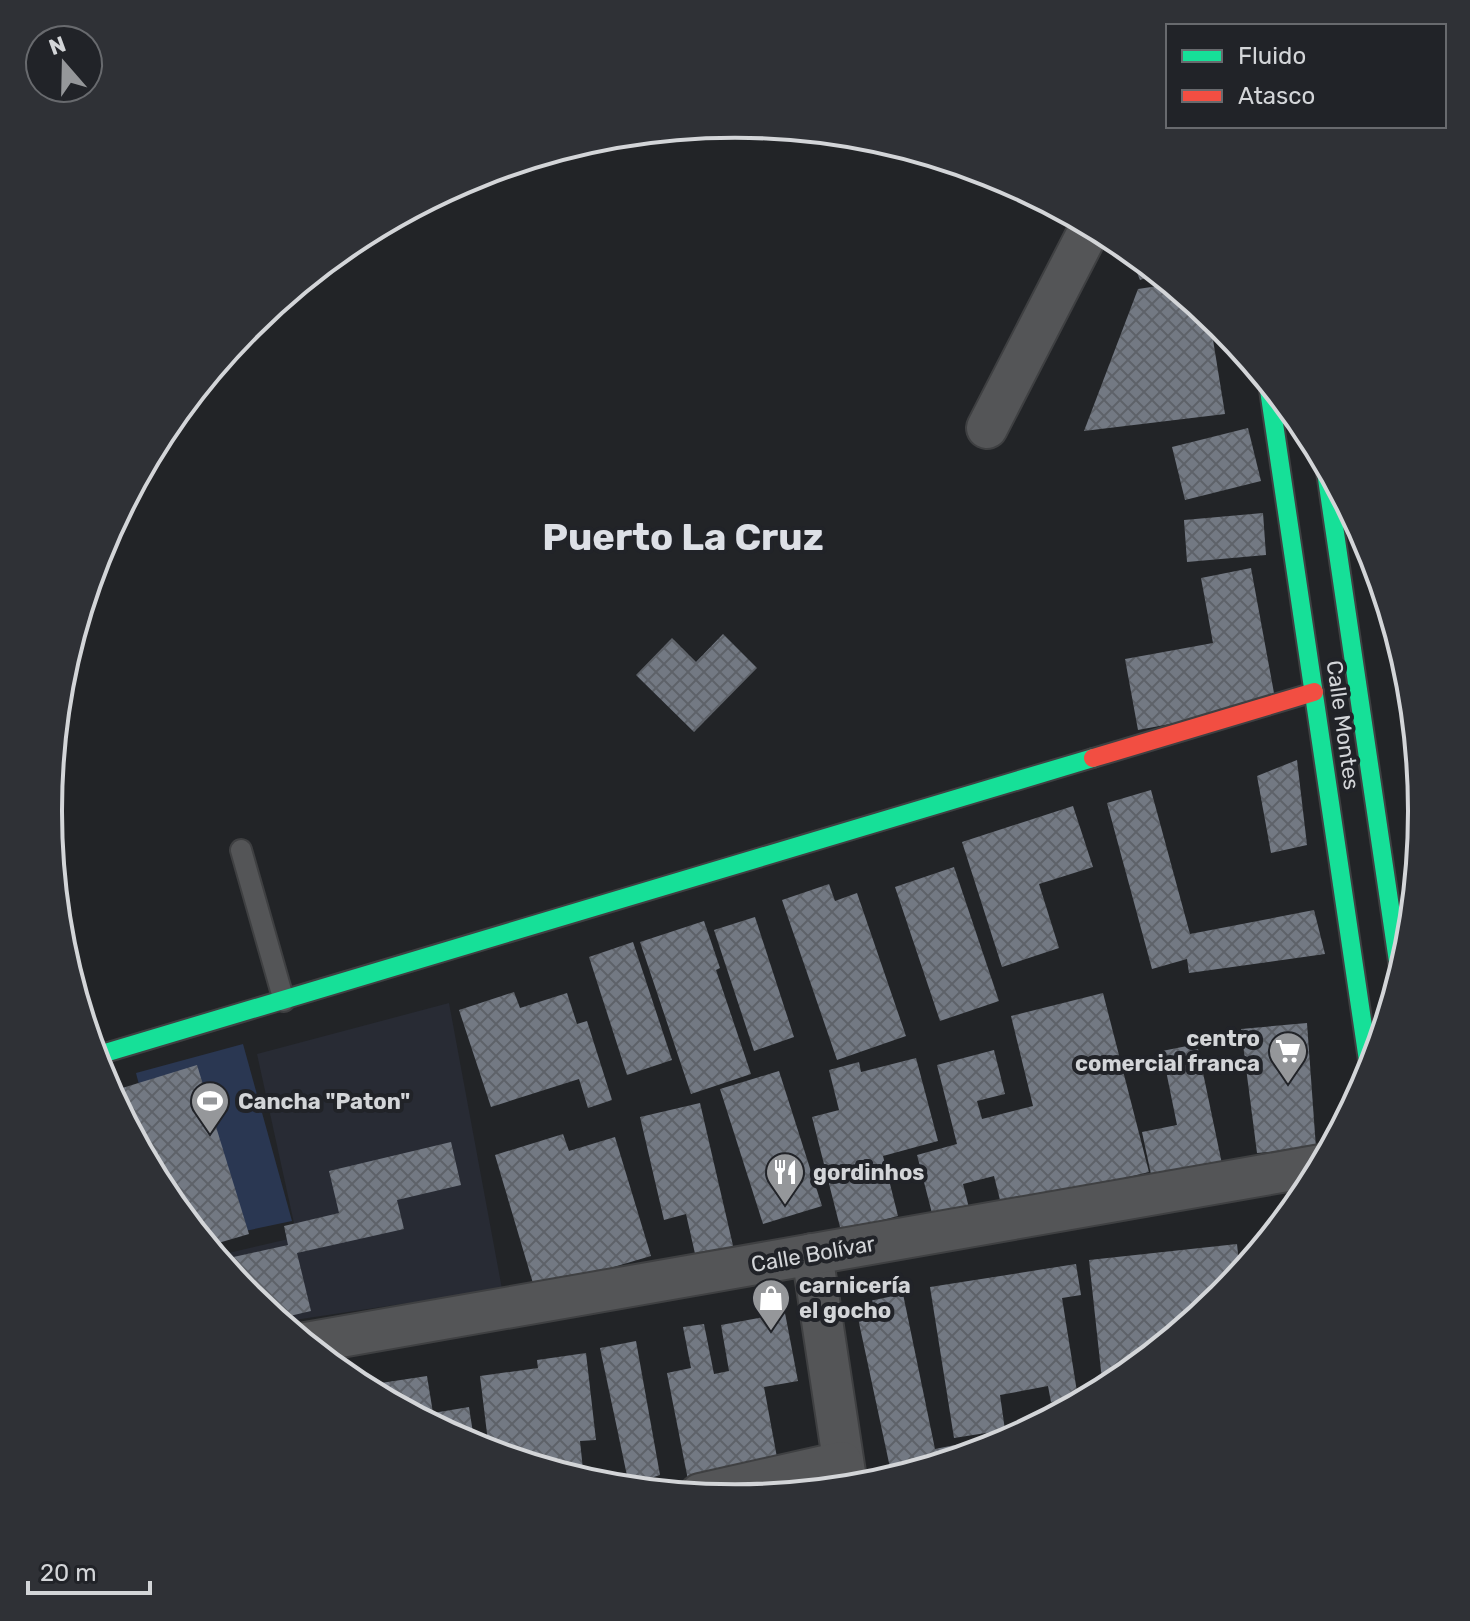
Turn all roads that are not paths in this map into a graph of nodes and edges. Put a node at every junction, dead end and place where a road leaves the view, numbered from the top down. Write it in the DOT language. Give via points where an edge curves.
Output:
graph roads {
  1 [pos="1086,236"];
  2 [pos="1271,404"];
  3 [pos="987,428"];
  4 [pos="1329,495"];
  5 [pos="1314,692"];
  6 [pos="241,850"];
  7 [pos="1395,942"];
  8 [pos="284,1001"];
  9 [pos="1366,1044"];
  10 [pos="107,1052"];
  11 [pos="1305,1168"];
  12 [pos="812,1254"];
  13 [pos="321,1340"];
  14 [pos="845,1474"];
  15 [pos="802,1480"];
  1 -- 3 [label="street"];
  2 -- 5 [label="street, Calle Montes"];
  4 -- 7 [label="street, Calle Montes"];
  5 -- 8 [label="street"];
  5 -- 9 [label="street, Calle Montes"];
  6 -- 8 [label="lane"];
  8 -- 10 [label="street"];
  11 -- 12 [label="street, Calle Bolívar"];
  12 -- 13 [label="street, Calle Bolívar"];
  12 -- 14 [label="street"];
  14 -- 15 [label="street"];
}
